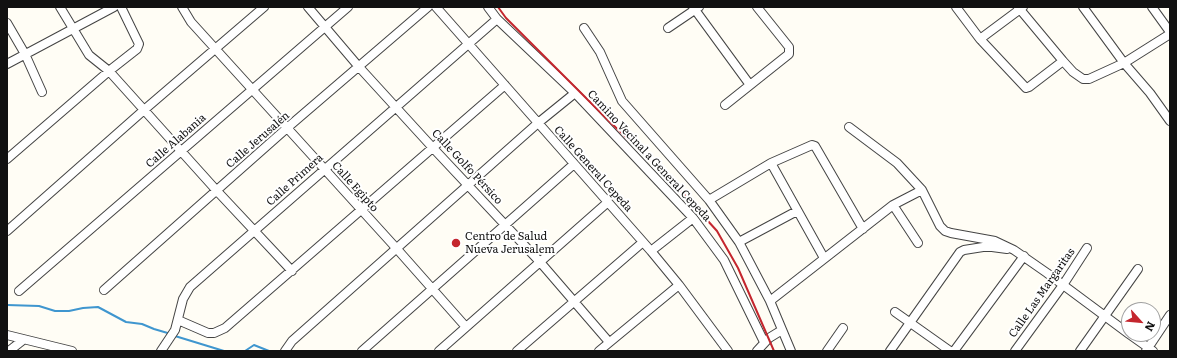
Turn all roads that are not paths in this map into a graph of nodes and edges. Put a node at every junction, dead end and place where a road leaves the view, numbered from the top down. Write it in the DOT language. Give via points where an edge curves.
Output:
graph roads {
  1 [pos="60,7"];
  2 [pos="114,7"];
  3 [pos="121,7"];
  4 [pos="182,7"];
  5 [pos="264,7"];
  6 [pos="308,7"];
  7 [pos="348,7"];
  8 [pos="428,7"];
  9 [pos="436,7"];
  10 [pos="488,7"];
  11 [pos="758,7"];
  12 [pos="956,7"];
  13 [pos="1083,7"];
  14 [pos="1152,7"];
  15 [pos="696,8"];
  16 [pos="1020,8"];
  17 [pos="497,19"];
  18 [pos="7,23"];
  19 [pos="324,27"];
  20 [pos="73,28"];
  21 [pos="584,28"];
  22 [pos="668,28"];
  23 [pos="1170,33"];
  24 [pos="980,39"];
  25 [pos="469,44"];
  26 [pos="215,50"];
  27 [pos="25,54"];
  28 [pos="1063,61"];
  29 [pos="1124,62"];
  30 [pos="7,64"];
  31 [pos="359,67"];
  32 [pos="109,71"];
  33 [pos="505,85"];
  34 [pos="750,85"];
  35 [pos="252,90"];
  36 [pos="42,92"];
  37 [pos="575,93"];
  38 [pos="725,105"];
  39 [pos="396,106"];
  40 [pos="1167,109"];
  41 [pos="144,110"];
  42 [pos="1170,121"];
  43 [pos="538,123"];
  44 [pos="849,127"];
  45 [pos="287,128"];
  46 [pos="433,148"];
  47 [pos="181,150"];
  48 [pos="7,159"];
  49 [pos="771,163"];
  50 [pos="574,164"];
  51 [pos="324,169"];
  52 [pos="469,186"];
  53 [pos="922,190"];
  54 [pos="217,191"];
  55 [pos="709,200"];
  56 [pos="608,202"];
  57 [pos="893,205"];
  58 [pos="361,210"];
  59 [pos="797,211"];
  60 [pos="693,218"];
  61 [pos="504,224"];
  62 [pos="864,229"];
  63 [pos="7,231"];
  64 [pos="254,231"];
  65 [pos="643,242"];
  66 [pos="739,242"];
  67 [pos="918,243"];
  68 [pos="1087,248"];
  69 [pos="397,249"];
  70 [pos="1014,250"];
  71 [pos="651,251"];
  72 [pos="1024,256"];
  73 [pos="824,258"];
  74 [pos="540,262"];
  75 [pos="1138,269"];
  76 [pos="292,271"];
  77 [pos="679,285"];
  78 [pos="1063,285"];
  79 [pos="431,288"];
  80 [pos="104,290"];
  81 [pos="19,291"];
  82 [pos="770,301"];
  83 [pos="574,302"];
  84 [pos="895,312"];
  85 [pos="1170,315"];
  86 [pos="1105,317"];
  87 [pos="178,320"];
  88 [pos="910,322"];
  89 [pos="466,327"];
  90 [pos="843,328"];
  91 [pos="1121,328"];
  92 [pos="782,330"];
  93 [pos="7,335"];
  94 [pos="23,340"];
  95 [pos="609,342"];
  96 [pos="764,342"];
  97 [pos="1139,342"];
  98 [pos="286,350"];
  99 [pos="1149,350"];
  100 [pos="10,351"];
  101 [pos="72,351"];
  102 [pos="161,351"];
  103 [pos="362,351"];
  104 [pos="439,351"];
  105 [pos="517,351"];
  106 [pos="599,351"];
  107 [pos="728,351"];
  108 [pos="757,351"];
  109 [pos="791,351"];
  110 [pos="827,351"];
  111 [pos="890,351"];
  112 [pos="950,351"];
  113 [pos="954,351"];
  114 [pos="1016,351"];
  115 [pos="1080,351"];
  1 -- 20 [label="street"];
  2 -- 20 [label="street"];
  3 -- 32 [label="street" via="139,44 137,49"];
  4 -- 26 [label="street, Calle Egipto"];
  5 -- 26 [label="street"];
  6 -- 19 [label="street, Calle Golfo Pérsico"];
  7 -- 19 [label="street, Calle Alabania"];
  8 -- 31 [label="street, Calle Jerusalén"];
  9 -- 25 [label="street, Calle General Cepeda"];
  10 -- 17 [label="street, Camino Vecinal a General Cepeda"];
  11 -- 34 [label="street" via="788,47 789,54"];
  12 -- 24 [label="street"];
  13 -- 29 [label="street"];
  14 -- 23 [label="street"];
  15 -- 22 [label="street"];
  15 -- 34 [label="street"];
  16 -- 24 [label="street"];
  16 -- 28 [label="street"];
  17 -- 25 [label="street, Calle Primera"];
  17 -- 37 [label="street, Camino Vecinal a General Cepeda"];
  18 -- 27 [label="street"];
  19 -- 31 [label="street, Calle Golfo Pérsico"];
  19 -- 35 [label="street, Calle Alabania"];
  20 -- 27 [label="street"];
  20 -- 32 [label="street" via="89,55"];
  21 -- 55 [label="street, Camino Vecinal a General Cepeda" via="600,52 622,101"];
  23 -- 29 [label="street"];
  24 -- 28 [label="street" via="1025,87 1029,87"];
  25 -- 33 [label="street, Calle General Cepeda"];
  25 -- 39 [label="street, Calle Primera"];
  26 -- 35 [label="street, Calle Egipto"];
  26 -- 41 [label="street"];
  27 -- 30 [label="street"];
  27 -- 36 [label="street"];
  28 -- 29 [label="street" via="1073,72 1086,80"];
  29 -- 40 [label="street"];
  31 -- 39 [label="street, Calle Golfo Pérsico"];
  31 -- 45 [label="street, Calle Jerusalén"];
  32 -- 41 [label="street"];
  32 -- 48 [label="street"];
  33 -- 43 [label="street, Calle General Cepeda"];
  33 -- 46 [label="street"];
  34 -- 38 [label="street"];
  35 -- 45 [label="street, Calle Egipto"];
  35 -- 47 [label="street, Calle Alabania"];
  37 -- 43 [label="street"];
  37 -- 60 [label="street, Camino Vecinal a General Cepeda"];
  39 -- 46 [label="street, Calle Golfo Pérsico"];
  39 -- 51 [label="street, Calle Primera"];
  40 -- 42 [label="street"];
  41 -- 47 [label="street"];
  41 -- 63 [label="street"];
  43 -- 50 [label="street, Calle General Cepeda"];
  43 -- 52 [label="street"];
  44 -- 53 [label="street" via="897,163"];
  45 -- 51 [label="street, Calle Egipto"];
  45 -- 54 [label="street, Calle Jerusalén"];
  46 -- 52 [label="street, Calle Golfo Pérsico"];
  46 -- 58 [label="street"];
  47 -- 54 [label="street"];
  47 -- 81 [label="street, Calle Alabania"];
  49 -- 55 [label="street"];
  49 -- 59 [label="street"];
  49 -- 62 [label="street" via="812,145 815,146"];
  50 -- 56 [label="street, Calle General Cepeda"];
  50 -- 61 [label="street"];
  51 -- 58 [label="street, Calle Egipto"];
  51 -- 64 [label="street, Calle Primera"];
  52 -- 61 [label="street, Calle Golfo Pérsico"];
  52 -- 69 [label="street"];
  53 -- 57 [label="street"];
  53 -- 70 [label="street" via="945,231 995,241"];
  54 -- 64 [label="street"];
  54 -- 80 [label="street, Calle Jerusalén"];
  55 -- 66 [label="street, Camino Vecinal a General Cepeda"];
  56 -- 65 [label="street, Calle General Cepeda"];
  56 -- 74 [label="street"];
  57 -- 62 [label="street"];
  57 -- 67 [label="street"];
  58 -- 69 [label="street, Calle Egipto"];
  58 -- 76 [label="street"];
  59 -- 66 [label="street"];
  59 -- 73 [label="street"];
  60 -- 71 [label="street"];
  60 -- 96 [label="street, Camino Vecinal a General Cepeda" via="724,260"];
  61 -- 74 [label="street, Calle Golfo Pérsico"];
  61 -- 79 [label="street"];
  62 -- 73 [label="street"];
  64 -- 76 [label="street"];
  64 -- 87 [label="street, Calle Primera" via="190,287 183,299"];
  65 -- 71 [label="street, Calle General Cepeda"];
  65 -- 83 [label="street"];
  66 -- 82 [label="street, Camino Vecinal a General Cepeda"];
  68 -- 78 [label="street, Calle Las Margaritas"];
  69 -- 79 [label="street, Calle Egipto"];
  69 -- 98 [label="street" via="292,341"];
  70 -- 72 [label="street"];
  70 -- 88 [label="street" via="992,247 960,252"];
  71 -- 77 [label="street, Calle General Cepeda"];
  72 -- 78 [label="street"];
  72 -- 113 [label="street"];
  73 -- 82 [label="street"];
  74 -- 83 [label="street, Calle Golfo Pérsico"];
  74 -- 89 [label="street"];
  75 -- 86 [label="street"];
  76 -- 87 [label="street" via="219,332 208,333"];
  77 -- 95 [label="street"];
  77 -- 107 [label="street, Calle General Cepeda"];
  78 -- 86 [label="street"];
  78 -- 114 [label="street, Calle Las Margaritas"];
  79 -- 89 [label="street, Calle Egipto"];
  79 -- 103 [label="street"];
  82 -- 92 [label="street, Camino Vecinal a General Cepeda"];
  83 -- 95 [label="street, Calle Golfo Pérsico"];
  83 -- 105 [label="street"];
  84 -- 88 [label="street"];
  85 -- 99 [label="street"];
  86 -- 91 [label="street"];
  86 -- 115 [label="street"];
  87 -- 102 [label="street, Calle Primera" via="175,330"];
  88 -- 111 [label="street"];
  88 -- 112 [label="street"];
  89 -- 104 [label="street"];
  90 -- 110 [label="street"];
  92 -- 96 [label="street"];
  92 -- 109 [label="street, Camino Vecinal a General Cepeda"];
  93 -- 94 [label="street"];
  94 -- 100 [label="street"];
  94 -- 101 [label="street"];
  95 -- 106 [label="street"];
  96 -- 108 [label="street"];
  97 -- 99 [label="street"];
}
